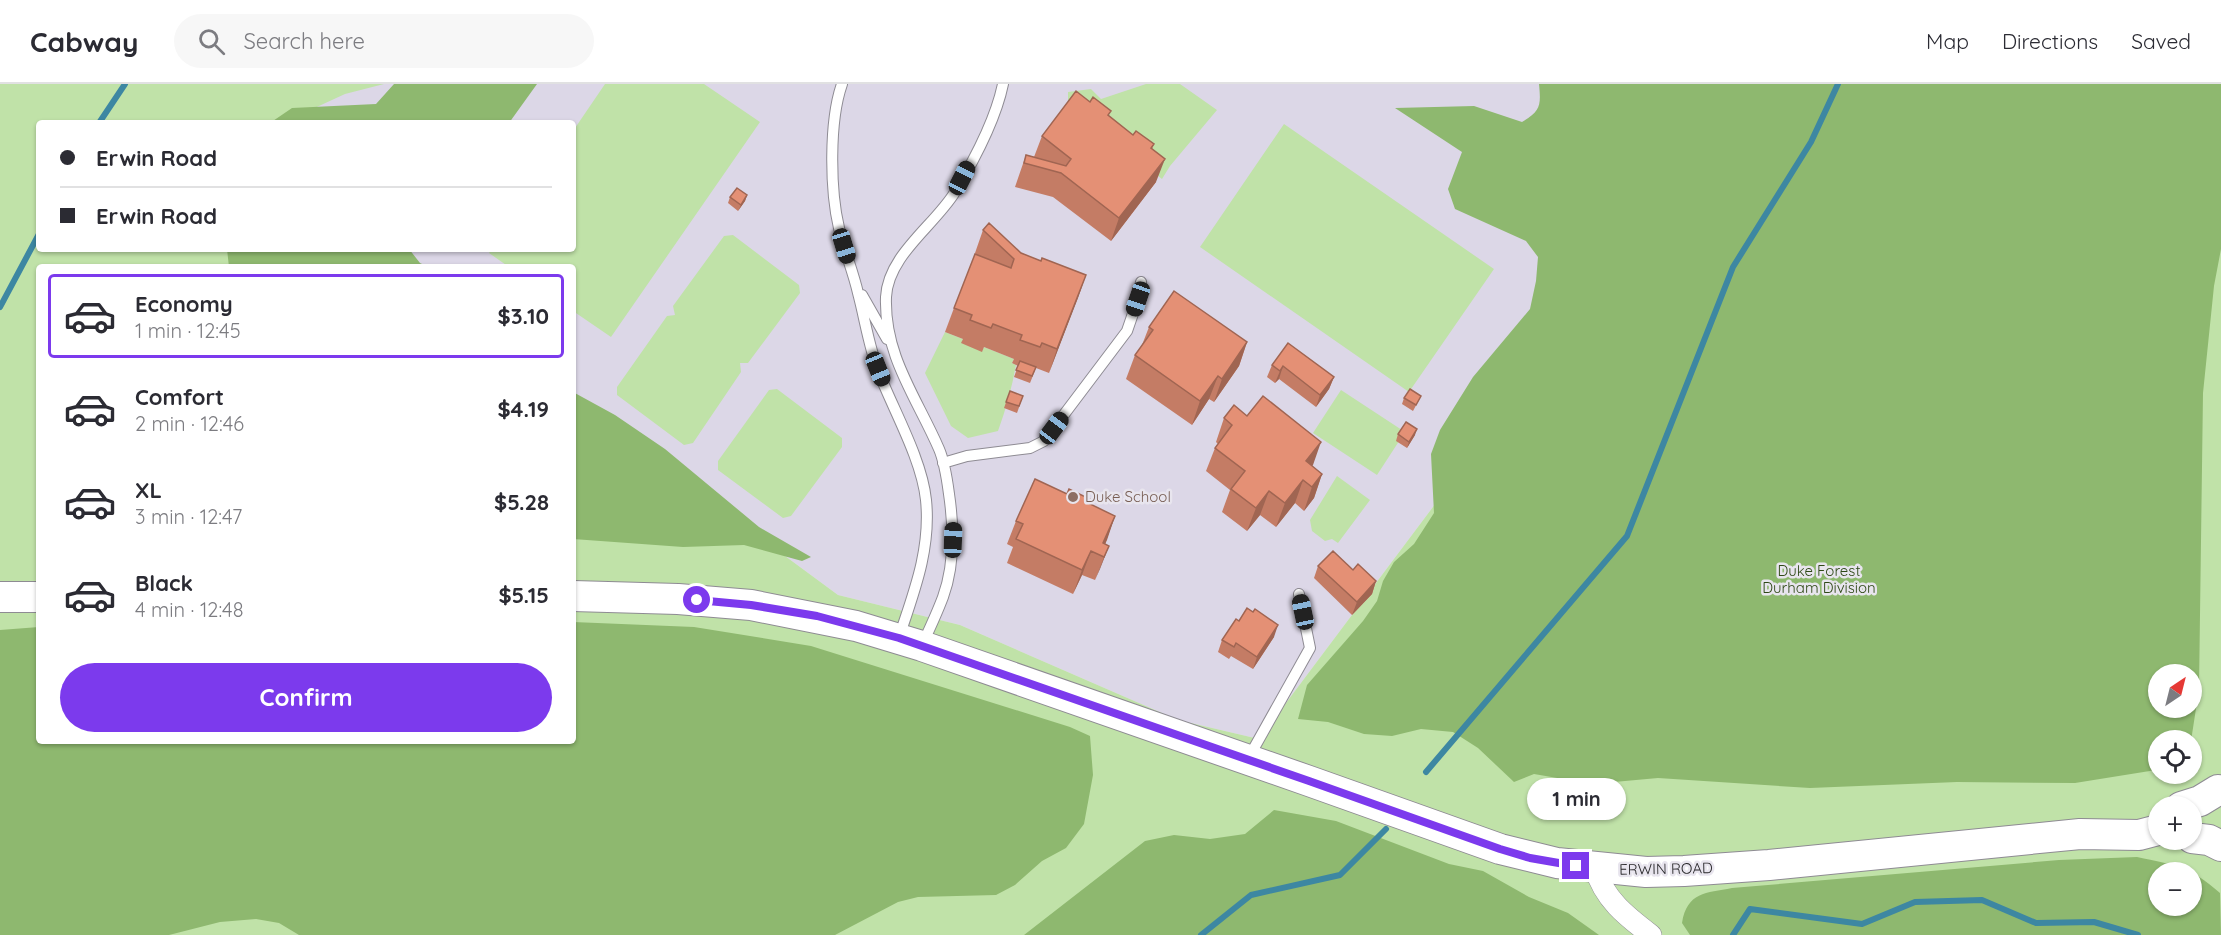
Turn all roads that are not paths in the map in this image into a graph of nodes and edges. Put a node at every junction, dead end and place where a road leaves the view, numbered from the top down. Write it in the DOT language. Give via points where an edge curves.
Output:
graph roads {
  1 [pos="842,84"];
  2 [pos="1003,84"];
  3 [pos="1141,282"];
  4 [pos="856,284"];
  5 [pos="890,343"];
  6 [pos="943,464"];
  7 [pos="1299,594"];
  8 [pos="576,596"];
  9 [pos="0,597"];
  10 [pos="36,597"];
  11 [pos="910,642"];
  12 [pos="1247,759"];
  13 [pos="2220,796"];
  14 [pos="2202,800"];
  15 [pos="2148,814"];
  16 [pos="2202,823"];
  17 [pos="2221,824"];
  18 [pos="2080,834"];
  19 [pos="2148,834"];
  20 [pos="2202,839"];
  21 [pos="2221,846"];
  22 [pos="1594,868"];
  23 [pos="1651,935"];
  1 -- 4 [label="lane" via="831,156 838,227"];
  2 -- 5 [label="lane" via="998,104 954,194 894,270 886,295"];
  3 -- 6 [label="lane" via="1127,331 1044,441 1030,448 967,456"];
  4 -- 5 [label="lane"];
  4 -- 11 [label="lane" via="878,369 918,467 926,498 924,561"];
  5 -- 6 [label="lane"];
  6 -- 11 [label="lane" via="954,526 952,555 944,595"];
  7 -- 12 [label="lane" via="1310,648"];
  8 -- 11 [label="main road, ERWIN ROAD" via="751,605 817,616"];
  9 -- 10 [label="main road"];
  11 -- 12 [label="main road, ERWIN ROAD"];
  12 -- 22 [label="main road, ERWIN ROAD" via="1500,849 1539,860"];
  13 -- 14 [label="main road"];
  15 -- 18 [label="main road, ERWIN ROAD"];
  16 -- 17 [label="main road"];
  18 -- 19 [label="main road, ERWIN ROAD"];
  18 -- 22 [label="main road, ERWIN ROAD" via="1769,865 1646,872"];
  20 -- 21 [label="main road"];
  22 -- 23 [label="street" via="1599,884 1617,907"];
}
